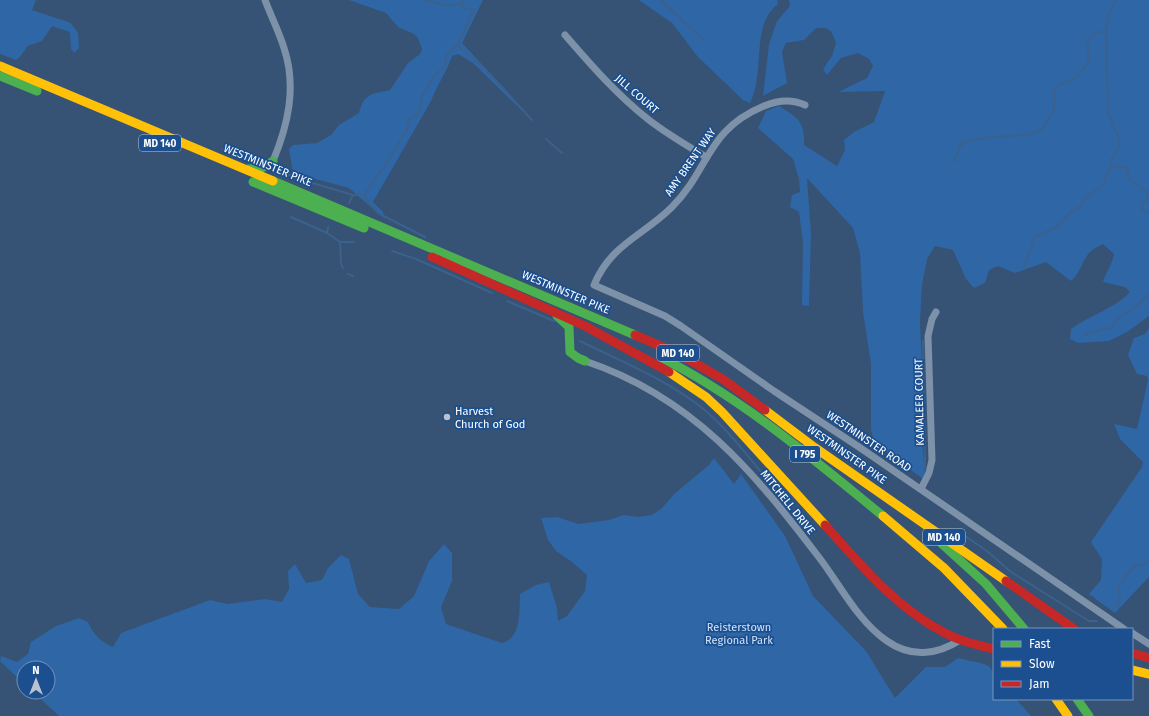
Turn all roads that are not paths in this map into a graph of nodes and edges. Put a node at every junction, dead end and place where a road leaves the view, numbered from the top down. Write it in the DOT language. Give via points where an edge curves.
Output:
graph roads {
  1 [pos="265,0"];
  2 [pos="565,35"];
  3 [pos="0,66"];
  4 [pos="0,76"];
  5 [pos="805,105"];
  6 [pos="706,157"];
  7 [pos="273,161"];
  8 [pos="244,169"];
  9 [pos="286,186"];
  10 [pos="594,285"];
  11 [pos="548,309"];
  12 [pos="936,312"];
  13 [pos="577,322"];
  14 [pos="585,361"];
  15 [pos="814,447"];
  16 [pos="921,489"];
  17 [pos="1002,628"];
  18 [pos="1023,628"];
  19 [pos="1073,628"];
  20 [pos="1122,628"];
  21 [pos="1133,634"];
  22 [pos="960,640"];
  23 [pos="993,644"];
  24 [pos="1149,644"];
  25 [pos="993,649"];
  26 [pos="1133,653"];
  27 [pos="1149,658"];
  28 [pos="1134,670"];
  29 [pos="1149,671"];
  30 [pos="1149,674"];
  31 [pos="1057,700"];
  32 [pos="1078,700"];
  33 [pos="1068,716"];
  34 [pos="1089,716"];
  1 -- 7 [label="street" via="284,50 290,81 288,115"];
  2 -- 6 [label="street, JILL COURT" via="597,72 630,104 666,133"];
  3 -- 8 [label="highway, WESTMINSTER PIKE / MD 140"];
  4 -- 11 [label="highway, WESTMINSTER PIKE / MD 140" via="421,252"];
  5 -- 6 [label="street, AMY BRENT WAY" via="797,101 781,101 755,110 731,125 714,143"];
  6 -- 10 [label="street, AMY BRENT WAY" via="689,187 662,216 611,256"];
  7 -- 8 [label="highway" via="262,168"];
  7 -- 9 [label="highway" via="275,174"];
  8 -- 9 [label="highway, WESTMINSTER PIKE / MD 140"];
  9 -- 15 [label="highway, WESTMINSTER PIKE / MD 140" via="681,355 724,380"];
  10 -- 16 [label="street, WESTMINSTER ROAD" via="665,316"];
  11 -- 13 [label="highway, WESTMINSTER PIKE / MD 140"];
  11 -- 14 [label="highway" via="569,327 570,350 574,357"];
  12 -- 16 [label="street, KAMALEER COURT" via="928,336 932,460"];
  13 -- 17 [label="highway, I 795" via="676,365 718,389 807,456 932,557 977,599"];
  13 -- 22 [label="highway, WESTMINSTER PIKE / MD 140" via="654,361 706,397 738,428 895,600 925,622"];
  14 -- 22 [label="street, MITCHELL DRIVE" via="629,378 655,392 685,412 720,442 774,502 876,632 898,647 918,653 937,652"];
  15 -- 18 [label="highway, I 795" via="945,547 986,584"];
  15 -- 19 [label="highway, WESTMINSTER PIKE / MD 140"];
  16 -- 20 [label="street, WESTMINSTER ROAD"];
  21 -- 24 [label="street"];
  22 -- 23 [label="highway" via="971,638"];
  22 -- 25 [label="highway, WESTMINSTER PIKE / MD 140"];
  26 -- 27 [label="highway"];
  28 -- 29 [label="highway"];
  28 -- 30 [label="highway"];
  31 -- 33 [label="highway"];
  32 -- 34 [label="highway"];
}
